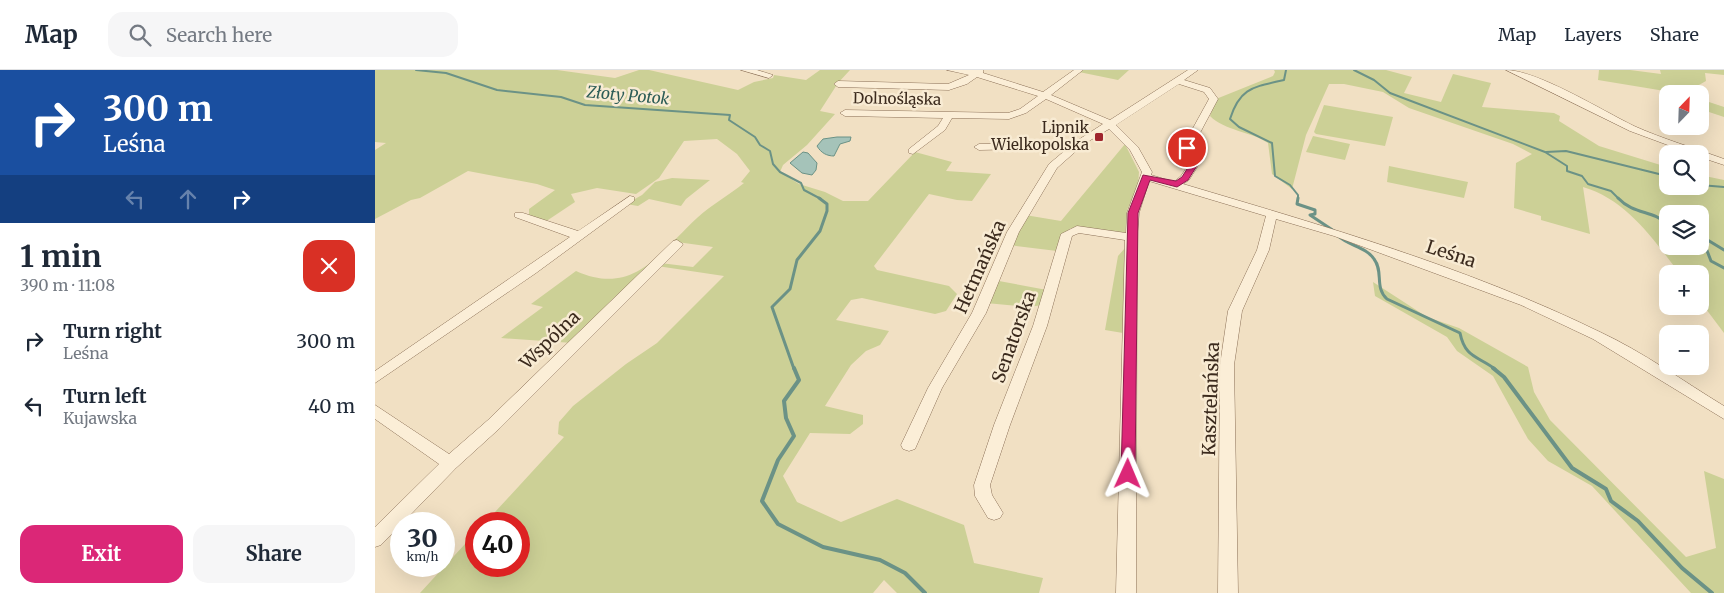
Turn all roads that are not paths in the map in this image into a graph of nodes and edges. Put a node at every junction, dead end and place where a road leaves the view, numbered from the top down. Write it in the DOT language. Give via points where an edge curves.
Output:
graph roads {
  1 [pos="745,70"];
  2 [pos="951,70"];
  3 [pos="1079,70"];
  4 [pos="1194,70"];
  5 [pos="1510,70"];
  6 [pos="978,71"];
  7 [pos="769,75"];
  8 [pos="1178,81"];
  9 [pos="839,84"];
  10 [pos="1044,95"];
  11 [pos="845,113"];
  12 [pos="949,116"];
  13 [pos="1108,124"];
  14 [pos="1076,145"];
  15 [pos="979,147"];
  16 [pos="913,151"];
  17 [pos="1724,162"];
  18 [pos="1147,177"];
  19 [pos="1177,184"];
  20 [pos="630,199"];
  21 [pos="1272,213"];
  22 [pos="519,215"];
  23 [pos="580,236"];
  24 [pos="1131,236"];
  25 [pos="677,244"];
  26 [pos="375,378"];
  27 [pos="375,411"];
  28 [pos="1724,413"];
  29 [pos="909,445"];
  30 [pos="450,463"];
  31 [pos="994,513"];
  32 [pos="375,539"];
  33 [pos="1126,593"];
  34 [pos="1229,593"];
  1 -- 7 [label="street"];
  2 -- 6 [label="street"];
  3 -- 10 [label="street, Dolnośląska"];
  4 -- 8 [label="street, Hetmańska"];
  5 -- 17 [label="street" via="1633,129"];
  6 -- 9 [label="street" via="964,82 949,87"];
  6 -- 10 [label="street" via="982,76"];
  8 -- 13 [label="street, Hetmańska"];
  8 -- 19 [label="street" via="1207,90 1214,99 1187,148 1196,161"];
  10 -- 12 [label="street, Dolnośląska" via="1019,113 1009,116"];
  10 -- 13 [label="street"];
  11 -- 12 [label="street, Dolnośląska"];
  12 -- 16 [label="street, Dolnośląska" via="942,128"];
  13 -- 14 [label="street, Hetmańska"];
  13 -- 18 [label="street" via="1135,149"];
  14 -- 15 [label="street"];
  14 -- 29 [label="street, Hetmańska" via="1049,171 1018,224 979,313 935,388"];
  18 -- 19 [label="street, Leśna"];
  18 -- 24 [label="street" via="1133,213"];
  19 -- 21 [label="street, Leśna"];
  20 -- 23 [label="street"];
  21 -- 28 [label="street, Leśna" via="1472,280 1556,316 1598,336"];
  21 -- 34 [label="street, Kasztelańska" via="1263,250 1235,311 1227,365"];
  22 -- 23 [label="street"];
  23 -- 26 [label="street"];
  24 -- 31 [label="street, Senatorska" via="1077,229 1067,234 1046,308 982,485"];
  24 -- 33 [label="street"];
  25 -- 30 [label="street, Wspólna"];
  27 -- 30 [label="street"];
  30 -- 32 [label="street, Wspólna"];
}
